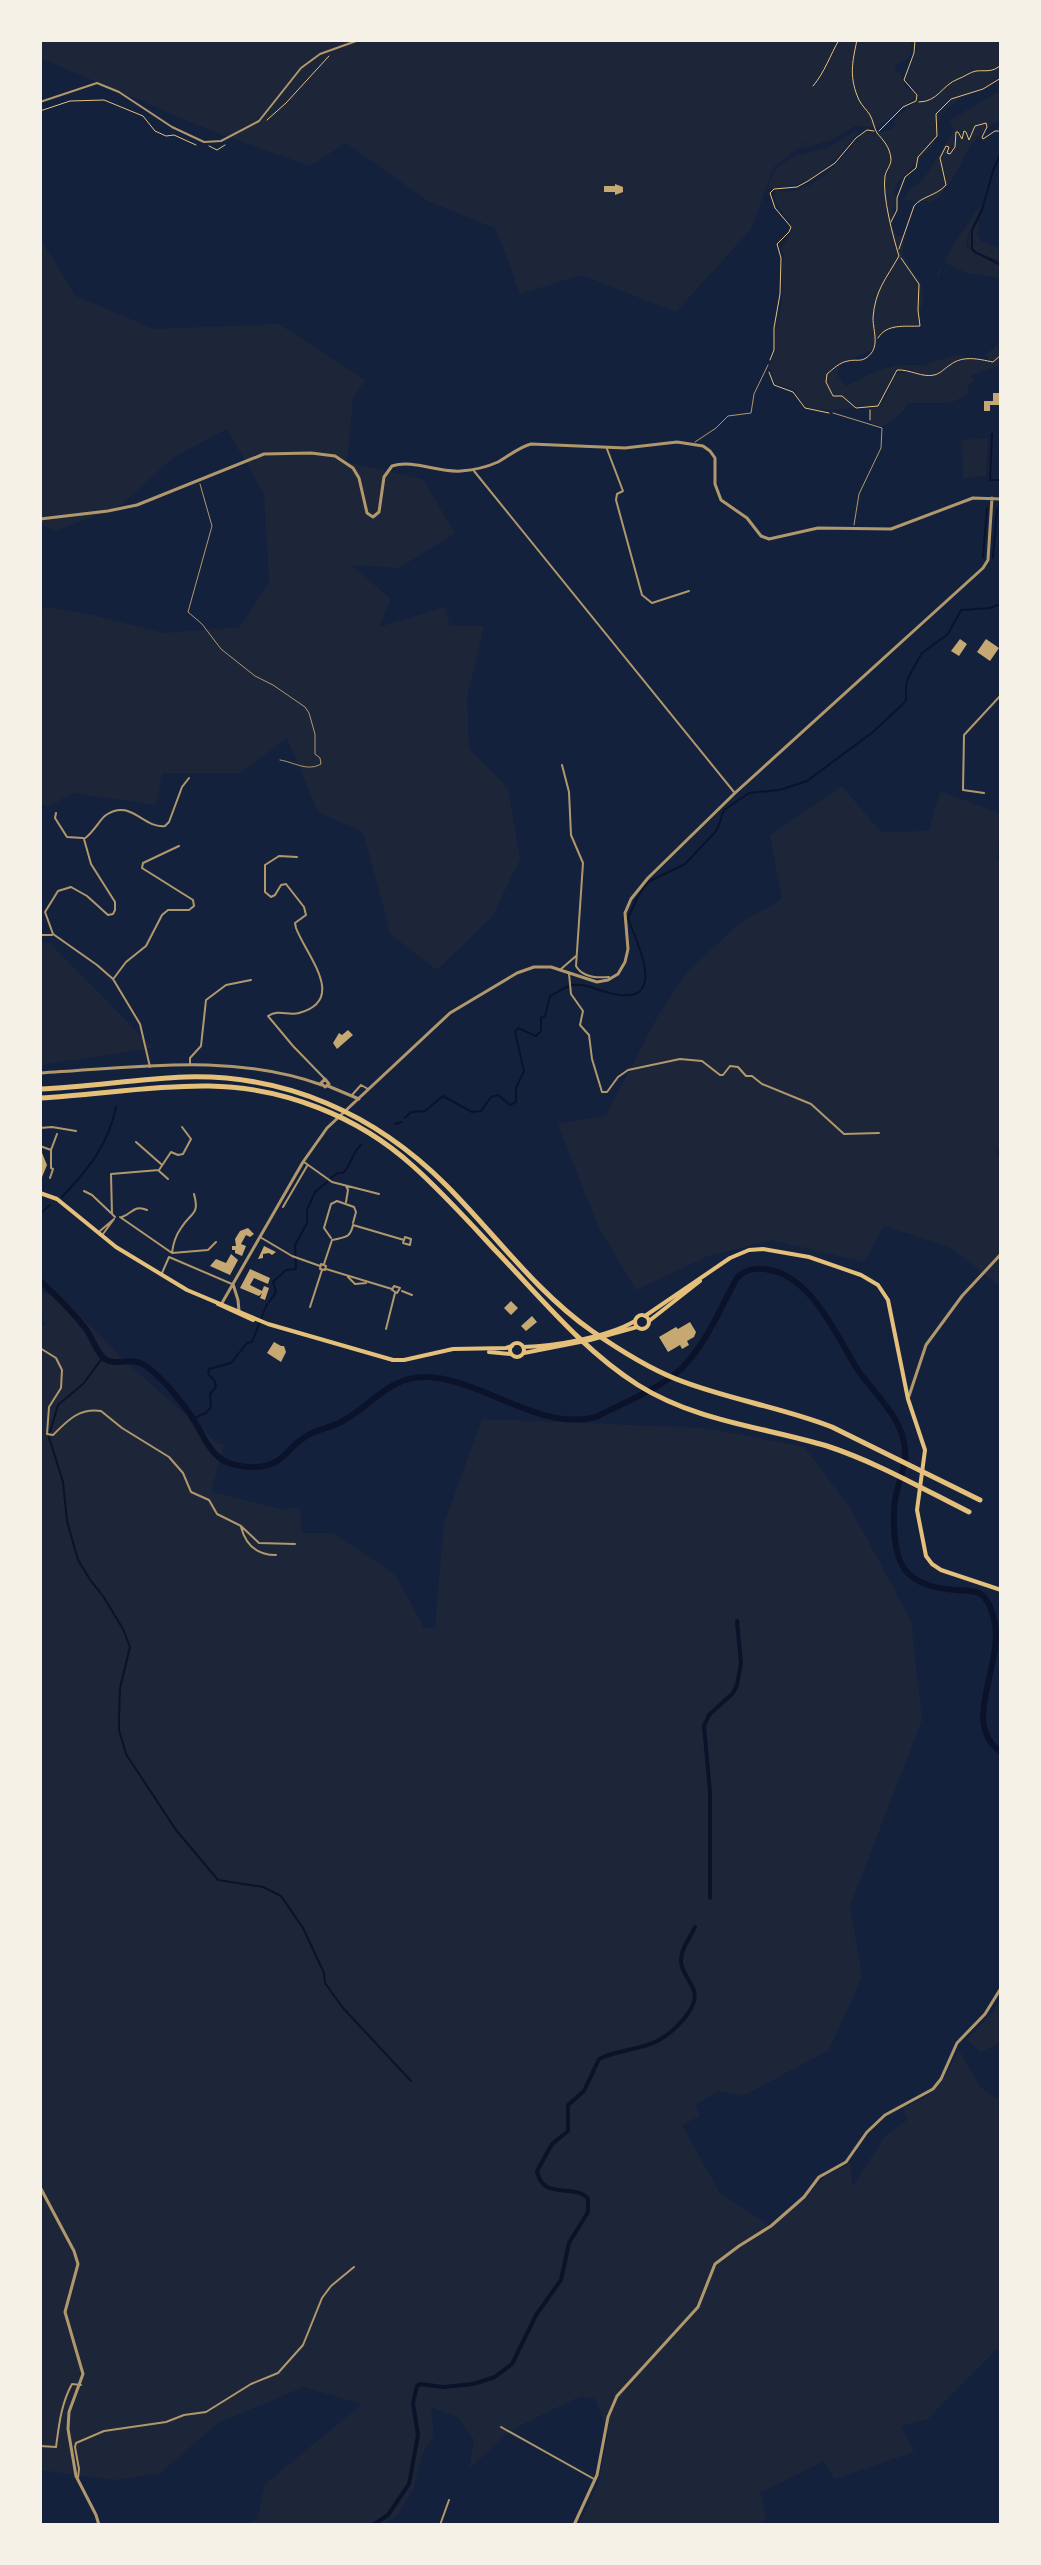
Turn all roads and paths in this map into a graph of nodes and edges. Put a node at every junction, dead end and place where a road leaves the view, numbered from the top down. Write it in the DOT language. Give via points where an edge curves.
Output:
graph roads {
  1 [pos="359,40"];
  2 [pos="839,40"];
  3 [pos="857,40"];
  4 [pos="915,40"];
  5 [pos="338,52"];
  6 [pos="1001,65"];
  7 [pos="1001,78"];
  8 [pos="813,86"];
  9 [pos="916,101"];
  10 [pos="40,102"];
  11 [pos="40,111"];
  12 [pos="265,120"];
  13 [pos="876,131"];
  14 [pos="1001,131"];
  15 [pos="232,139"];
  16 [pos="890,224"];
  17 [pos="898,251"];
  18 [pos="899,256"];
  19 [pos="876,340"];
  20 [pos="1001,355"];
  21 [pos="768,365"];
  22 [pos="870,407"];
  23 [pos="833,413"];
  24 [pos="867,422"];
  25 [pos="693,444"];
  26 [pos="606,447"];
  27 [pos="473,469"];
  28 [pos="199,481"];
  29 [pos="992,498"];
  30 [pos="1001,499"];
  31 [pos="40,519"];
  32 [pos="854,528"];
  33 [pos="689,591"];
  34 [pos="1001,695"];
  35 [pos="280,760"];
  36 [pos="562,765"];
  37 [pos="189,778"];
  38 [pos="735,793"];
  39 [pos="984,793"];
  40 [pos="56,813"];
  41 [pos="84,839"];
  42 [pos="179,846"];
  43 [pos="297,857"];
  44 [pos="40,914"];
  45 [pos="46,915"];
  46 [pos="53,934"];
  47 [pos="40,935"];
  48 [pos="577,955"];
  49 [pos="561,969"];
  50 [pos="569,972"];
  51 [pos="613,977"];
  52 [pos="113,979"];
  53 [pos="251,980"];
  54 [pos="189,1065"];
  55 [pos="150,1067"];
  56 [pos="40,1073"];
  57 [pos="324,1081"];
  58 [pos="40,1089"];
  59 [pos="369,1089"];
  60 [pos="352,1095"];
  61 [pos="40,1098"];
  62 [pos="359,1099"];
  63 [pos="182,1127"];
  64 [pos="40,1128"];
  65 [pos="76,1131"];
  66 [pos="879,1133"];
  67 [pos="57,1134"];
  68 [pos="136,1142"];
  69 [pos="40,1146"];
  70 [pos="51,1150"];
  71 [pos="305,1163"];
  72 [pos="162,1165"];
  73 [pos="159,1170"];
  74 [pos="50,1178"];
  75 [pos="168,1179"];
  76 [pos="346,1186"];
  77 [pos="84,1191"];
  78 [pos="40,1193"];
  79 [pos="194,1194"];
  80 [pos="379,1194"];
  81 [pos="286,1197"];
  82 [pos="345,1203"];
  83 [pos="283,1207"];
  84 [pos="147,1210"];
  85 [pos="115,1217"];
  86 [pos="353,1225"];
  87 [pos="100,1234"];
  88 [pos="259,1236"];
  89 [pos="332,1240"];
  90 [pos="404,1240"];
  91 [pos="216,1242"];
  92 [pos="172,1253"];
  93 [pos="1001,1254"];
  94 [pos="169,1257"];
  95 [pos="324,1268"];
  96 [pos="162,1275"];
  97 [pos="233,1284"];
  98 [pos="400,1290"];
  99 [pos="393,1291"];
  100 [pos="412,1295"];
  101 [pos="226,1296"];
  102 [pos="238,1298"];
  103 [pos="221,1305"];
  104 [pos="310,1307"];
  105 [pos="239,1310"];
  106 [pos="647,1319"];
  107 [pos="261,1322"];
  108 [pos="636,1324"];
  109 [pos="386,1329"];
  110 [pos="512,1346"];
  111 [pos="40,1348"];
  112 [pos="524,1350"];
  113 [pos="439,1352"];
  114 [pos="511,1354"];
  115 [pos="908,1399"];
  116 [pos="980,1500"];
  117 [pos="969,1512"];
  118 [pos="241,1526"];
  119 [pos="295,1544"];
  120 [pos="276,1555"];
  121 [pos="1001,1590"];
  122 [pos="1001,1988"];
  123 [pos="40,2187"];
  124 [pos="354,2267"];
  125 [pos="81,2385"];
  126 [pos="501,2427"];
  127 [pos="40,2446"];
  128 [pos="77,2479"];
  129 [pos="596,2480"];
  130 [pos="449,2500"];
  131 [pos="99,2525"];
  132 [pos="440,2525"];
  133 [pos="574,2525"];
  1 -- 10 [label="street" via="320,54 301,68 259,121 221,141 204,142 97,83"];
  2 -- 8 [label="path"];
  3 -- 13 [label="path" via="851,60 854,81"];
  4 -- 9 [label="path" via="904,81"];
  5 -- 12 [label="path"];
  6 -- 9 [label="path" via="970,72 936,98"];
  7 -- 16 [label="path" via="951,99 936,114 937,136 905,177"];
  9 -- 13 [label="path"];
  11 -- 15 [label="path" via="99,99 143,116 155,131 195,145 217,150"];
  13 -- 16 [label="path" via="891,161 885,174"];
  13 -- 21 [label="path" via="859,135 835,163 801,186 770,193 791,229 777,244 780,294"];
  14 -- 17 [label="path" via="983,139 986,123 974,127 969,140 966,132 962,139 956,132 955,147 950,154 946,146 940,158 946,185 914,206"];
  16 -- 17 [label="path"];
  17 -- 18 [label="path"];
  18 -- 19 [label="path" via="875,296"];
  18 -- 19 [label="path" via="919,284 920,326 888,328"];
  19 -- 22 [label="path" via="869,357 842,363 827,374 826,382 833,396 842,396 856,408"];
  20 -- 22 [label="path" via="993,362 964,358 931,376 897,370 883,401"];
  21 -- 23 [label="path" via="775,386 793,392 805,408"];
  21 -- 25 [label="lane" via="751,413 728,416"];
  22 -- 24 [label="path"];
  23 -- 24 [label="lane"];
  24 -- 32 [label="lane" via="881,427 881,448 859,494"];
  25 -- 26 [label="street"];
  25 -- 32 [label="street" via="715,458 721,500 763,537"];
  26 -- 27 [label="street" via="531,444"];
  26 -- 33 [label="street" via="623,491 616,500 642,595 652,603"];
  27 -- 28 [label="street" via="392,466 373,517 366,512 357,472 328,454 264,454"];
  27 -- 38 [label="street"];
  28 -- 31 [label="street" via="137,505"];
  28 -- 35 [label="lane" via="212,526 188,612 232,658 309,713 321,764 306,767"];
  29 -- 30 [label="street"];
  29 -- 32 [label="street" via="973,498 895,528"];
  29 -- 38 [label="street" via="988,562 983,568"];
  34 -- 39 [label="street" via="964,735 963,790"];
  36 -- 48 [label="street" via="571,835 583,863"];
  37 -- 41 [label="street" via="165,826 154,826 134,811 119,811 104,816"];
  38 -- 51 [label="street" via="631,899 625,913 628,949 622,969"];
  40 -- 41 [label="street" via="67,837"];
  41 -- 45 [label="street" via="115,910 108,915 71,887 58,891"];
  42 -- 52 [label="street" via="142,868 193,900 194,906 162,915 146,946"];
  43 -- 57 [label="street" via="279,856 265,865 265,892 271,897 286,884 304,907 306,915 296,928 324,992 300,1013 268,1016"];
  44 -- 45 [label="street"];
  45 -- 46 [label="street"];
  46 -- 47 [label="street"];
  46 -- 52 [label="street"];
  48 -- 49 [label="street"];
  48 -- 51 [label="street" via="581,973"];
  49 -- 50 [label="street"];
  49 -- 59 [label="street" via="523,970 450,1013"];
  50 -- 51 [label="street" via="597,982"];
  50 -- 66 [label="street" via="602,1092 628,1070 690,1059 720,1075 730,1066 738,1067 746,1076 811,1104 844,1134"];
  52 -- 55 [label="street" via="140,1024"];
  53 -- 54 [label="street" via="226,985 206,1000 201,1046"];
  54 -- 55 [label="street"];
  54 -- 57 [label="street" via="266,1070"];
  55 -- 56 [label="street"];
  57 -- 60 [label="street"];
  58 -- 116 [label="highway" via="182,1077 237,1079 336,1106 386,1134 446,1185 530,1275 611,1343 694,1386 809,1418"];
  59 -- 60 [label="street" via="361,1085"];
  59 -- 62 [label="street"];
  60 -- 62 [label="street"];
  61 -- 117 [label="highway" via="221,1086 273,1094 331,1113 411,1164 571,1331 627,1377 669,1402 714,1419 829,1447"];
  62 -- 71 [label="street" via="327,1128"];
  63 -- 72 [label="street" via="191,1137 189,1147 183,1154 171,1152"];
  64 -- 65 [label="street"];
  67 -- 70 [label="street"];
  68 -- 72 [label="street"];
  69 -- 70 [label="street"];
  70 -- 74 [label="street"];
  71 -- 76 [label="street"];
  71 -- 81 [label="street"];
  72 -- 73 [label="street"];
  73 -- 75 [label="street"];
  73 -- 85 [label="street" via="111,1174"];
  76 -- 80 [label="street"];
  76 -- 82 [label="street"];
  77 -- 85 [label="street"];
  78 -- 87 [label="main road" via="65,1205"];
  79 -- 92 [label="street" via="195,1213 182,1226"];
  81 -- 83 [label="street"];
  81 -- 88 [label="street"];
  82 -- 86 [label="street" via="356,1212"];
  82 -- 89 [label="street" via="331,1204 324,1228"];
  84 -- 85 [label="street" via="133,1208 124,1217"];
  85 -- 87 [label="street"];
  85 -- 92 [label="street"];
  86 -- 89 [label="street" via="345,1239"];
  86 -- 90 [label="street"];
  87 -- 96 [label="main road"];
  88 -- 95 [label="street"];
  88 -- 97 [label="street"];
  89 -- 95 [label="street"];
  91 -- 92 [label="street" via="201,1252"];
  92 -- 94 [label="street"];
  93 -- 115 [label="street" via="926,1345"];
  94 -- 96 [label="street"];
  94 -- 97 [label="street"];
  95 -- 99 [label="street" via="355,1284 368,1282"];
  95 -- 104 [label="street"];
  96 -- 103 [label="main road"];
  97 -- 101 [label="street"];
  97 -- 102 [label="street"];
  98 -- 99 [label="street"];
  98 -- 99 [label="street" via="397,1286"];
  98 -- 100 [label="street"];
  99 -- 109 [label="street"];
  101 -- 102 [label="street"];
  101 -- 103 [label="street"];
  102 -- 105 [label="street"];
  103 -- 105 [label="main road"];
  103 -- 107 [label="main road"];
  105 -- 107 [label="main road"];
  106 -- 108 [label="main road" via="638,1316"];
  106 -- 108 [label="main road" via="645,1329"];
  106 -- 115 [label="main road" via="744,1252 763,1249 809,1257 878,1285 888,1300"];
  107 -- 113 [label="main road" via="378,1359"];
  108 -- 112 [label="main road" via="590,1340"];
  110 -- 112 [label="main road" via="517,1343"];
  110 -- 113 [label="main road"];
  110 -- 114 [label="main road"];
  111 -- 118 [label="street" via="56,1358 62,1370 61,1388 49,1407 47,1434 53,1435 82,1411 101,1411 169,1457 191,1492"];
  112 -- 114 [label="main road" via="517,1357"];
  113 -- 114 [label="main road"];
  115 -- 121 [label="main road" via="925,1450 917,1510 926,1556 941,1570"];
  118 -- 119 [label="street" via="259,1543"];
  118 -- 120 [label="street" via="249,1544 263,1555"];
  122 -- 129 [label="street" via="957,2043 933,2089 885,2115 846,2162 819,2177 771,2226 715,2264 698,2307 617,2396"];
  123 -- 125 [label="street" via="76,2257 65,2312 82,2366"];
  124 -- 128 [label="street" via="322,2298 303,2345 278,2373 206,2412 104,2431 80,2441 75,2447"];
  125 -- 127 [label="street" via="72,2384 66,2395 56,2447"];
  125 -- 128 [label="street" via="68,2420"];
  126 -- 129 [label="street"];
  128 -- 131 [label="street"];
  129 -- 133 [label="street"];
  130 -- 132 [label="street"];
}
